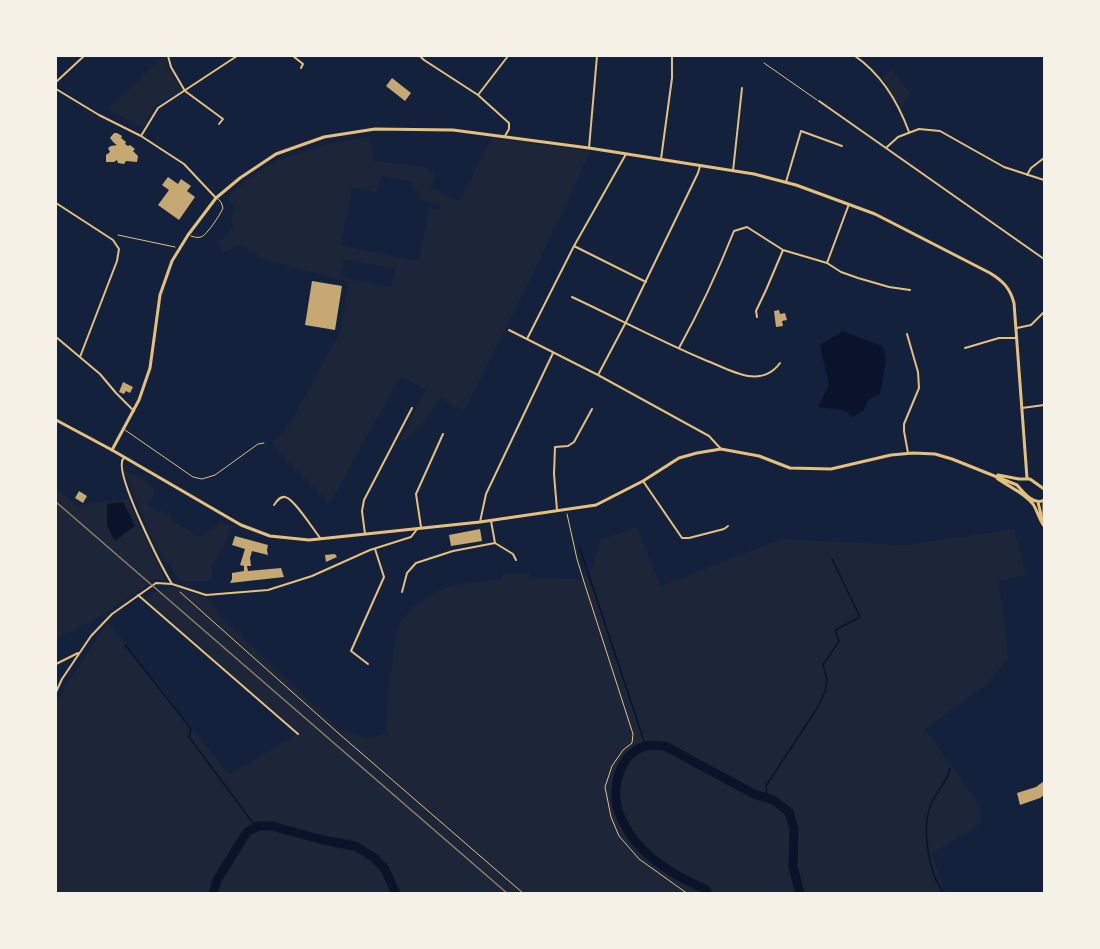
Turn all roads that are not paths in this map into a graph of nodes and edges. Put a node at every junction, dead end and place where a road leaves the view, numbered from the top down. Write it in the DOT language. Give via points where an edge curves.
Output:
graph roads {
  1 [pos="84,56"];
  2 [pos="168,56"];
  3 [pos="237,56"];
  4 [pos="293,56"];
  5 [pos="420,56"];
  6 [pos="508,56"];
  7 [pos="597,56"];
  8 [pos="672,56"];
  9 [pos="855,56"];
  10 [pos="764,63"];
  11 [pos="302,68"];
  12 [pos="56,82"];
  13 [pos="742,88"];
  14 [pos="56,89"];
  15 [pos="185,91"];
  16 [pos="478,96"];
  17 [pos="819,101"];
  18 [pos="219,124"];
  19 [pos="909,132"];
  20 [pos="141,136"];
  21 [pos="505,136"];
  22 [pos="842,146"];
  23 [pos="589,148"];
  24 [pos="886,148"];
  25 [pos="626,154"];
  26 [pos="1044,158"];
  27 [pos="661,159"];
  28 [pos="700,166"];
  29 [pos="733,171"];
  30 [pos="1027,175"];
  31 [pos="1044,180"];
  32 [pos="786,182"];
  33 [pos="216,198"];
  34 [pos="56,203"];
  35 [pos="849,204"];
  36 [pos="188,235"];
  37 [pos="574,246"];
  38 [pos="783,250"];
  39 [pos="1044,259"];
  40 [pos="827,263"];
  41 [pos="646,282"];
  42 [pos="910,290"];
  43 [pos="572,297"];
  44 [pos="1044,312"];
  45 [pos="757,317"];
  46 [pos="626,322"];
  47 [pos="1017,328"];
  48 [pos="509,330"];
  49 [pos="907,334"];
  50 [pos="56,337"];
  51 [pos="1017,338"];
  52 [pos="527,339"];
  53 [pos="679,348"];
  54 [pos="965,348"];
  55 [pos="553,353"];
  56 [pos="80,357"];
  57 [pos="780,363"];
  58 [pos="598,375"];
  59 [pos="1044,405"];
  60 [pos="412,408"];
  61 [pos="1022,408"];
  62 [pos="592,410"];
  63 [pos="134,411"];
  64 [pos="56,420"];
  65 [pos="123,429"];
  66 [pos="443,434"];
  67 [pos="264,443"];
  68 [pos="721,449"];
  69 [pos="112,450"];
  70 [pos="908,453"];
  71 [pos="124,457"];
  72 [pos="993,475"];
  73 [pos="1027,478"];
  74 [pos="1022,480"];
  75 [pos="643,481"];
  76 [pos="1020,486"];
  77 [pos="1044,489"];
  78 [pos="1044,500"];
  79 [pos="1038,502"];
  80 [pos="274,505"];
  81 [pos="557,510"];
  82 [pos="1044,514"];
  83 [pos="491,521"];
  84 [pos="1044,521"];
  85 [pos="480,522"];
  86 [pos="728,526"];
  87 [pos="1044,527"];
  88 [pos="419,528"];
  89 [pos="365,534"];
  90 [pos="321,539"];
  91 [pos="495,543"];
  92 [pos="375,549"];
  93 [pos="516,560"];
  94 [pos="172,584"];
  95 [pos="402,592"];
  96 [pos="138,595"];
  97 [pos="81,652"];
  98 [pos="56,664"];
  99 [pos="368,664"];
  100 [pos="56,692"];
  101 [pos="298,734"];
  1 -- 12 [label="street"];
  2 -- 15 [label="street"];
  3 -- 15 [label="street"];
  4 -- 11 [label="street" via="303,63"];
  5 -- 16 [label="street"];
  6 -- 16 [label="street"];
  7 -- 23 [label="street"];
  8 -- 27 [label="street"];
  9 -- 19 [label="street" via="880,79"];
  10 -- 17 [label="lane"];
  13 -- 29 [label="street"];
  14 -- 20 [label="street"];
  15 -- 18 [label="street" via="223,119"];
  15 -- 20 [label="street" via="158,108"];
  16 -- 21 [label="street" via="509,123"];
  17 -- 24 [label="street"];
  19 -- 24 [label="street"];
  19 -- 30 [label="street" via="940,131"];
  20 -- 33 [label="street" via="184,164"];
  21 -- 23 [label="street"];
  21 -- 33 [label="street" via="453,130 375,129 324,137 276,154"];
  22 -- 32 [label="street" via="801,131"];
  23 -- 25 [label="street"];
  24 -- 39 [label="street"];
  25 -- 27 [label="street"];
  25 -- 37 [label="street"];
  26 -- 30 [label="street"];
  27 -- 28 [label="street"];
  28 -- 29 [label="street"];
  28 -- 41 [label="street"];
  29 -- 32 [label="street"];
  30 -- 31 [label="street"];
  32 -- 35 [label="street"];
  33 -- 36 [label="street"];
  33 -- 36 [label="lane" via="224,208 217,218 203,236"];
  34 -- 56 [label="street" via="113,240 119,249"];
  35 -- 40 [label="street"];
  35 -- 47 [label="street" via="998,278 1013,297"];
  36 -- 63 [label="street" via="172,261 160,295 150,368"];
  37 -- 41 [label="street"];
  37 -- 52 [label="street"];
  38 -- 40 [label="street"];
  38 -- 45 [label="street" via="756,310"];
  38 -- 53 [label="street" via="747,227 734,231"];
  40 -- 42 [label="street" via="858,278"];
  41 -- 46 [label="street"];
  43 -- 46 [label="street"];
  44 -- 47 [label="street" via="1031,325"];
  46 -- 53 [label="street"];
  46 -- 58 [label="street"];
  47 -- 51 [label="street"];
  48 -- 52 [label="street"];
  49 -- 70 [label="street" via="919,388 904,424"];
  50 -- 56 [label="street"];
  51 -- 54 [label="street" via="999,338"];
  51 -- 61 [label="street"];
  52 -- 55 [label="street"];
  53 -- 57 [label="street" via="747,376 766,375"];
  55 -- 58 [label="street"];
  55 -- 85 [label="street" via="486,494"];
  56 -- 63 [label="street"];
  58 -- 68 [label="street" via="709,436"];
  59 -- 61 [label="street"];
  60 -- 89 [label="street" via="364,500"];
  61 -- 73 [label="street"];
  62 -- 81 [label="street" via="574,442 555,447"];
  63 -- 65 [label="street"];
  64 -- 69 [label="street"];
  65 -- 67 [label="lane" via="193,477 202,479 215,475"];
  65 -- 69 [label="street"];
  66 -- 88 [label="street" via="416,494"];
  68 -- 70 [label="street" via="759,456 790,468 831,469"];
  68 -- 75 [label="street" via="679,458"];
  69 -- 71 [label="street"];
  70 -- 72 [label="street" via="935,454"];
  71 -- 90 [label="street" via="241,525 270,536"];
  71 -- 94 [label="street" via="123,474 135,508"];
  72 -- 74 [label="street"];
  72 -- 76 [label="street"];
  72 -- 87 [label="street" via="1031,501"];
  73 -- 74 [label="street"];
  73 -- 77 [label="street"];
  74 -- 76 [label="street"];
  75 -- 81 [label="street" via="596,505"];
  75 -- 86 [label="street" via="682,538"];
  76 -- 79 [label="street" via="1023,493"];
  78 -- 79 [label="street"];
  78 -- 82 [label="street"];
  79 -- 87 [label="street"];
  80 -- 90 [label="street" via="283,496 288,497"];
  81 -- 83 [label="street"];
  83 -- 85 [label="street"];
  83 -- 91 [label="street"];
  84 -- 87 [label="street"];
  85 -- 88 [label="street"];
  88 -- 89 [label="street"];
  88 -- 92 [label="street" via="411,537"];
  89 -- 90 [label="street"];
  91 -- 93 [label="street"];
  91 -- 95 [label="street" via="417,563 408,573"];
  92 -- 94 [label="street" via="268,590 206,596"];
  92 -- 99 [label="street" via="384,577 351,651"];
  94 -- 96 [label="street" via="156,583"];
  96 -- 97 [label="street" via="112,614"];
  96 -- 101 [label="street"];
  97 -- 98 [label="street"];
  97 -- 100 [label="street"];
}
